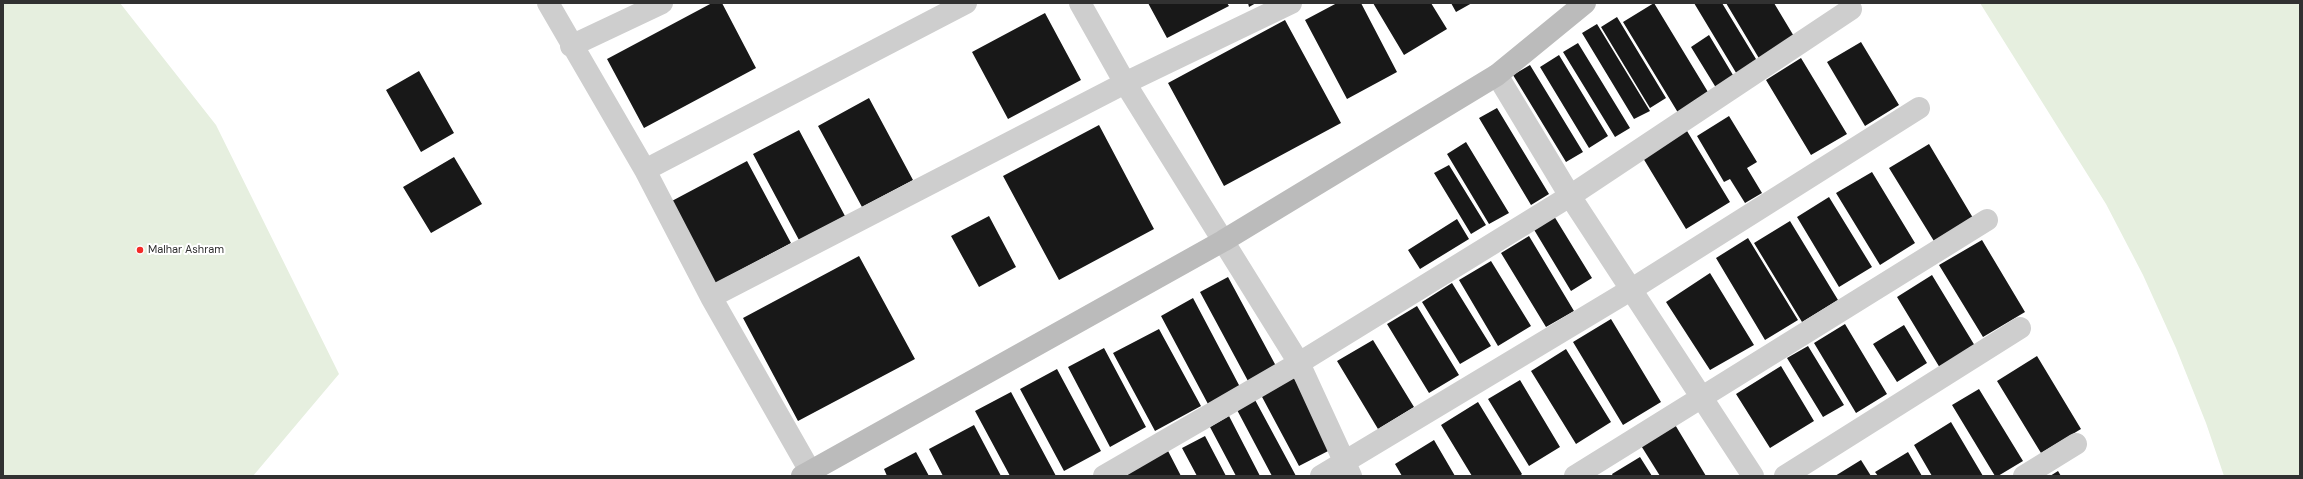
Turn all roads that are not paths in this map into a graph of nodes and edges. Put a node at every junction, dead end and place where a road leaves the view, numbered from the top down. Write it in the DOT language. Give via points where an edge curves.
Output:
graph roads {
  1 [pos="548,3"];
  2 [pos="662,3"];
  3 [pos="966,3"];
  4 [pos="1080,3"];
  5 [pos="1291,3"];
  6 [pos="1585,3"];
  7 [pos="1851,9"];
  8 [pos="571,46"];
  9 [pos="1497,75"];
  10 [pos="1125,83"];
  11 [pos="1919,108"];
  12 [pos="645,170"];
  13 [pos="1570,196"];
  14 [pos="1987,220"];
  15 [pos="1223,241"];
  16 [pos="1632,289"];
  17 [pos="711,297"];
  18 [pos="2020,328"];
  19 [pos="1299,363"];
  20 [pos="1700,396"];
  21 [pos="2076,444"];
  22 [pos="1347,469"];
  23 [pos="806,474"];
  24 [pos="1104,476"];
  25 [pos="1321,476"];
  26 [pos="1575,476"];
  27 [pos="1753,476"];
  28 [pos="1785,476"];
  29 [pos="2024,476"];
  1 -- 8 [label="street"];
  2 -- 8 [label="street"];
  3 -- 12 [label="street"];
  4 -- 10 [label="street"];
  5 -- 10 [label="street"];
  6 -- 9 [label="street"];
  7 -- 13 [label="street"];
  8 -- 12 [label="street"];
  9 -- 13 [label="street"];
  9 -- 15 [label="street"];
  10 -- 15 [label="street"];
  10 -- 17 [label="street"];
  11 -- 16 [label="street"];
  12 -- 17 [label="street"];
  13 -- 16 [label="street"];
  13 -- 19 [label="street"];
  14 -- 20 [label="street"];
  15 -- 19 [label="street"];
  15 -- 23 [label="street"];
  16 -- 20 [label="street"];
  16 -- 22 [label="street"];
  17 -- 23 [label="street"];
  18 -- 28 [label="street"];
  19 -- 22 [label="street"];
  19 -- 24 [label="street"];
  20 -- 26 [label="street"];
  20 -- 27 [label="street"];
  21 -- 29 [label="street"];
  22 -- 25 [label="street"];
}
